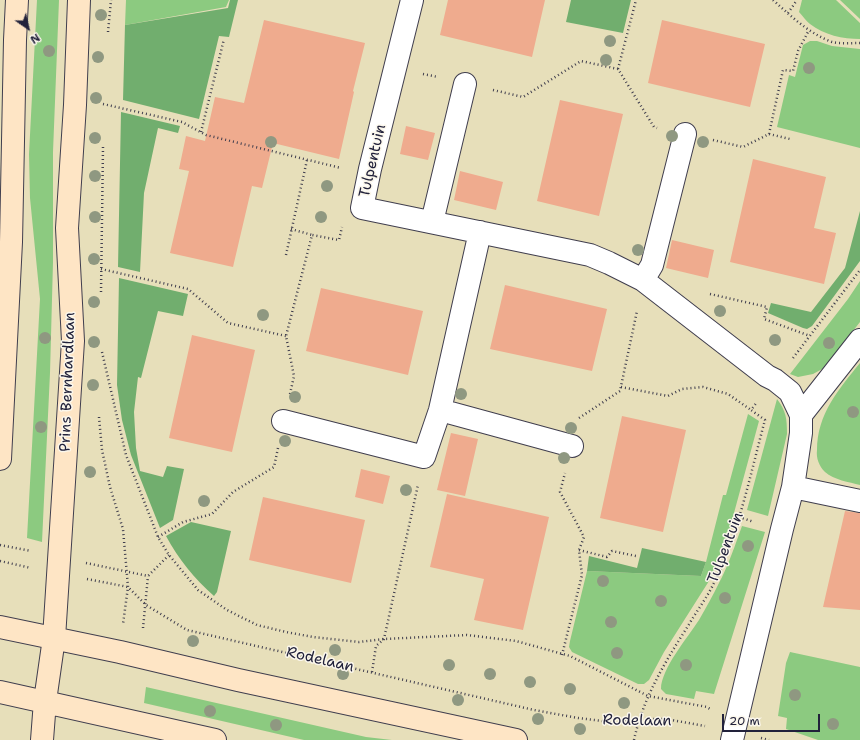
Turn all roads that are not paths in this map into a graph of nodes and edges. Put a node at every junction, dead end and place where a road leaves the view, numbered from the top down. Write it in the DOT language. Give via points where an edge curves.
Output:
graph roads {
  1 [pos="17,0"];
  2 [pos="79,0"];
  3 [pos="412,0"];
  4 [pos="465,84"];
  5 [pos="686,134"];
  6 [pos="432,222"];
  7 [pos="480,232"];
  8 [pos="643,280"];
  9 [pos="860,340"];
  10 [pos="440,410"];
  11 [pos="801,415"];
  12 [pos="284,421"];
  13 [pos="572,446"];
  14 [pos="0,459"];
  15 [pos="793,487"];
  16 [pos="860,501"];
  17 [pos="0,627"];
  18 [pos="54,638"];
  19 [pos="0,692"];
  20 [pos="45,701"];
  21 [pos="733,736"];
  22 [pos="42,740"];
  23 [pos="215,740"];
  24 [pos="516,740"];
  1 -- 14 [label="main road" via="11,242"];
  2 -- 18 [label="main road, Prins Bernhardlaan" via="67,228 73,342"];
  3 -- 6 [label="street, Tulpentuin" via="362,208"];
  4 -- 6 [label="street"];
  5 -- 8 [label="street" via="652,265"];
  6 -- 7 [label="street, Tulpentuin"];
  7 -- 8 [label="street, Tulpentuin" via="590,255"];
  7 -- 10 [label="street"];
  8 -- 11 [label="street, Tulpentuin" via="790,392"];
  9 -- 11 [label="street"];
  10 -- 12 [label="street" via="424,458"];
  10 -- 13 [label="street"];
  11 -- 15 [label="street, Tulpentuin"];
  15 -- 16 [label="street"];
  15 -- 21 [label="street, Tulpentuin"];
  17 -- 18 [label="main road"];
  18 -- 20 [label="main road, Prins Bernhardlaan"];
  18 -- 24 [label="main road"];
  19 -- 20 [label="main road"];
  20 -- 22 [label="main road, Prins Bernhardlaan"];
  20 -- 23 [label="main road"];
}
